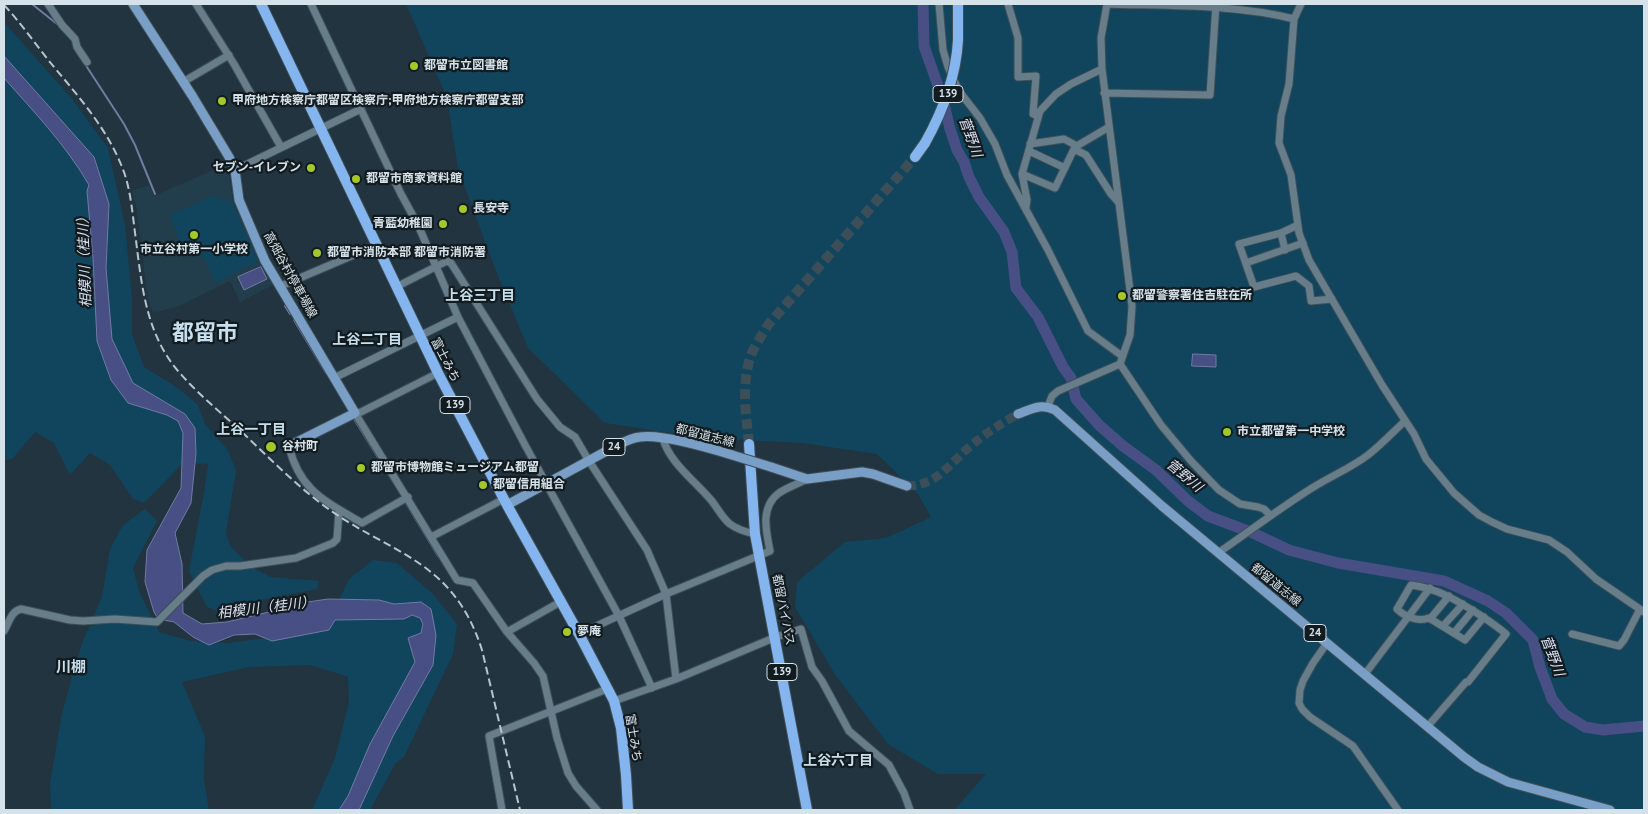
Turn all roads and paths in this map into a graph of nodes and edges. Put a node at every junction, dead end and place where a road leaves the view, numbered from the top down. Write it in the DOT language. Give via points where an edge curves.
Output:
graph roads {
  1 [pos="48,4"];
  2 [pos="133,4"];
  3 [pos="196,4"];
  4 [pos="261,4"];
  5 [pos="311,4"];
  6 [pos="939,4"];
  7 [pos="958,4"];
  8 [pos="1008,4"];
  9 [pos="1107,4"];
  10 [pos="1301,4"];
  11 [pos="1216,6"];
  12 [pos="1294,19"];
  13 [pos="229,55"];
  14 [pos="87,62"];
  15 [pos="1102,69"];
  16 [pos="183,82"];
  17 [pos="1104,93"];
  18 [pos="361,109"];
  19 [pos="1038,116"];
  20 [pos="1109,127"];
  21 [pos="321,128"];
  22 [pos="281,147"];
  23 [pos="1029,148"];
  24 [pos="1075,148"];
  25 [pos="915,157"];
  26 [pos="1065,168"];
  27 [pos="235,170"];
  28 [pos="1022,174"];
  29 [pos="1119,203"];
  30 [pos="1026,208"];
  31 [pos="1298,225"];
  32 [pos="1281,234"];
  33 [pos="1303,243"];
  34 [pos="377,245"];
  35 [pos="1285,250"];
  36 [pos="1246,263"];
  37 [pos="435,267"];
  38 [pos="282,286"];
  39 [pos="398,286"];
  40 [pos="1332,299"];
  41 [pos="458,317"];
  42 [pos="419,336"];
  43 [pos="1121,360"];
  44 [pos="438,373"];
  45 [pos="334,378"];
  46 [pos="1048,406"];
  47 [pos="355,413"];
  48 [pos="1018,414"];
  49 [pos="1405,421"];
  50 [pos="663,439"];
  51 [pos="749,444"];
  52 [pos="289,446"];
  53 [pos="589,460"];
  54 [pos="807,479"];
  55 [pos="546,483"];
  56 [pos="907,486"];
  57 [pos="408,497"];
  58 [pos="506,502"];
  59 [pos="339,510"];
  60 [pos="1270,515"];
  61 [pos="756,534"];
  62 [pos="432,537"];
  63 [pos="1218,553"];
  64 [pos="759,556"];
  65 [pos="1430,588"];
  66 [pos="666,594"];
  67 [pos="1449,596"];
  68 [pos="562,601"];
  69 [pos="1463,604"];
  70 [pos="1474,610"];
  71 [pos="1642,610"];
  72 [pos="619,616"];
  73 [pos="1408,616"];
  74 [pos="1484,617"];
  75 [pos="1430,618"];
  76 [pos="1443,626"];
  77 [pos="4,631"];
  78 [pos="507,632"];
  79 [pos="579,634"];
  80 [pos="1454,634"];
  81 [pos="1572,634"];
  82 [pos="776,637"];
  83 [pos="1327,643"];
  84 [pos="1365,674"];
  85 [pos="676,679"];
  86 [pos="652,688"];
  87 [pos="607,689"];
  88 [pos="614,701"];
  89 [pos="550,711"];
  90 [pos="1427,727"];
  91 [pos="502,810"];
  92 [pos="597,810"];
  93 [pos="628,810"];
  94 [pos="807,810"];
  95 [pos="910,810"];
  96 [pos="1398,810"];
  97 [pos="1610,810"];
  1 -- 14 [label="street" via="75,39"];
  2 -- 16 [label="main road, 高畑谷村停車場線"];
  3 -- 13 [label="street"];
  4 -- 21 [label="highway, 富士みち / 139"];
  5 -- 18 [label="street"];
  6 -- 30 [label="street" via="948,67 959,91 995,144 1007,176"];
  7 -- 25 [label="highway, 139, bridge" via="958,52 951,85 937,120"];
  8 -- 19 [label="street" via="1018,38 1018,77 1036,76 1033,114"];
  9 -- 11 [label="street"];
  9 -- 15 [label="street" via="1101,38"];
  10 -- 12 [label="street"];
  11 -- 12 [label="street"];
  11 -- 17 [label="street" via="1210,95"];
  12 -- 31 [label="street" via="1289,84 1280,116 1279,143 1291,175"];
  13 -- 16 [label="street"];
  13 -- 22 [label="street"];
  15 -- 17 [label="street"];
  15 -- 19 [label="street" via="1087,74 1056,94"];
  16 -- 27 [label="main road, 高畑谷村停車場線"];
  17 -- 20 [label="street"];
  18 -- 21 [label="street"];
  18 -- 37 [label="street"];
  19 -- 23 [label="street"];
  20 -- 24 [label="street"];
  20 -- 29 [label="street"];
  21 -- 22 [label="street"];
  21 -- 34 [label="highway, 富士みち / 139"];
  22 -- 27 [label="street"];
  23 -- 24 [label="street" via="1064,140"];
  23 -- 26 [label="street"];
  23 -- 28 [label="street"];
  24 -- 26 [label="street"];
  24 -- 29 [label="street" via="1086,155"];
  26 -- 28 [label="street" via="1055,188"];
  27 -- 38 [label="main road, 高畑谷村停車場線" via="239,200 245,215 265,261"];
  28 -- 30 [label="street"];
  29 -- 43 [label="street" via="1132,306 1132,321"];
  30 -- 43 [label="street" via="1088,331"];
  31 -- 32 [label="street"];
  31 -- 33 [label="street"];
  32 -- 35 [label="street"];
  32 -- 36 [label="street" via="1239,244"];
  33 -- 35 [label="street"];
  33 -- 40 [label="street"];
  34 -- 38 [label="street"];
  34 -- 39 [label="highway, 富士みち / 139"];
  35 -- 36 [label="street"];
  36 -- 40 [label="street" via="1254,287 1296,276 1309,286 1311,301"];
  37 -- 39 [label="street"];
  37 -- 41 [label="street"];
  37 -- 53 [label="street" via="447,261 451,263 537,399 560,427 575,437"];
  38 -- 45 [label="main road, 高畑谷村停車場線"];
  39 -- 42 [label="highway, 富士みち / 139"];
  40 -- 49 [label="street"];
  41 -- 42 [label="street"];
  41 -- 55 [label="street"];
  42 -- 44 [label="highway, 富士みち / 139"];
  42 -- 45 [label="street"];
  43 -- 46 [label="street" via="1058,392 1052,396"];
  43 -- 60 [label="street" via="1161,425 1212,484 1233,501 1264,510"];
  44 -- 47 [label="street"];
  44 -- 58 [label="highway, 富士みち / 139"];
  45 -- 47 [label="main road, 高畑谷村停車場線"];
  46 -- 48 [label="main road"];
  46 -- 63 [label="main road, 都留道志線 / 24"];
  47 -- 52 [label="main road"];
  47 -- 57 [label="street"];
  49 -- 60 [label="street" via="1370,454"];
  49 -- 71 [label="street" via="1434,471 1465,504 1507,529 1549,540 1596,579"];
  50 -- 53 [label="main road, 都留道志線 / 24" via="634,438"];
  50 -- 54 [label="main road, 都留道志線 / 24, bridge" via="732,455"];
  50 -- 61 [label="street" via="673,459 727,522 739,530"];
  51 -- 61 [label="highway, 都留バイパス / 139"];
  52 -- 59 [label="street" via="305,484"];
  53 -- 55 [label="main road, 都留道志線 / 24"];
  53 -- 66 [label="street" via="648,550"];
  54 -- 56 [label="main road, 都留道志線 / 24" via="862,472"];
  54 -- 64 [label="street" via="772,499 765,520 770,550"];
  55 -- 58 [label="main road, 都留道志線 / 24"];
  55 -- 72 [label="street"];
  57 -- 59 [label="street" via="362,523"];
  57 -- 62 [label="street"];
  58 -- 62 [label="street"];
  58 -- 68 [label="highway, 富士みち / 139"];
  59 -- 77 [label="street" via="338,540 296,558 212,570 155,623 115,619 82,621 21,609 12,615"];
  60 -- 63 [label="street"];
  61 -- 64 [label="highway, 都留バイパス / 139"];
  62 -- 78 [label="street" via="457,580 473,583"];
  63 -- 83 [label="main road, 都留道志線 / 24"];
  64 -- 66 [label="street"];
  64 -- 82 [label="highway, 都留バイパス / 139"];
  65 -- 67 [label="street"];
  65 -- 73 [label="street"];
  65 -- 73 [label="street" via="1411,585 1397,608"];
  66 -- 72 [label="street"];
  66 -- 85 [label="street"];
  67 -- 69 [label="street"];
  67 -- 75 [label="street"];
  68 -- 78 [label="street"];
  68 -- 79 [label="highway, 富士みち / 139"];
  69 -- 70 [label="street"];
  69 -- 76 [label="street"];
  70 -- 74 [label="street"];
  70 -- 80 [label="street"];
  71 -- 81 [label="street" via="1619,646"];
  72 -- 79 [label="street"];
  72 -- 86 [label="street"];
  73 -- 75 [label="street" via="1417,620"];
  73 -- 84 [label="street"];
  74 -- 80 [label="street" via="1465,640"];
  74 -- 90 [label="street" via="1506,634"];
  75 -- 76 [label="street"];
  76 -- 80 [label="street"];
  78 -- 89 [label="street" via="543,676"];
  79 -- 87 [label="highway, 富士みち / 139"];
  82 -- 85 [label="street"];
  82 -- 94 [label="highway, 都留バイパス / 139"];
  82 -- 95 [label="street" via="801,629 812,667 849,730 889,764"];
  83 -- 84 [label="main road, 都留道志線 / 24"];
  83 -- 96 [label="street" via="1303,681 1299,703 1310,717 1353,746"];
  84 -- 90 [label="main road, 都留道志線 / 24"];
  85 -- 86 [label="street"];
  86 -- 88 [label="street"];
  87 -- 88 [label="highway, 富士みち / 139"];
  87 -- 89 [label="street"];
  88 -- 93 [label="highway, 富士みち / 139" via="621,728"];
  89 -- 91 [label="street" via="490,736"];
  89 -- 92 [label="street" via="568,774"];
  90 -- 97 [label="main road, 都留道志線 / 24" via="1478,767 1502,779"];
}
